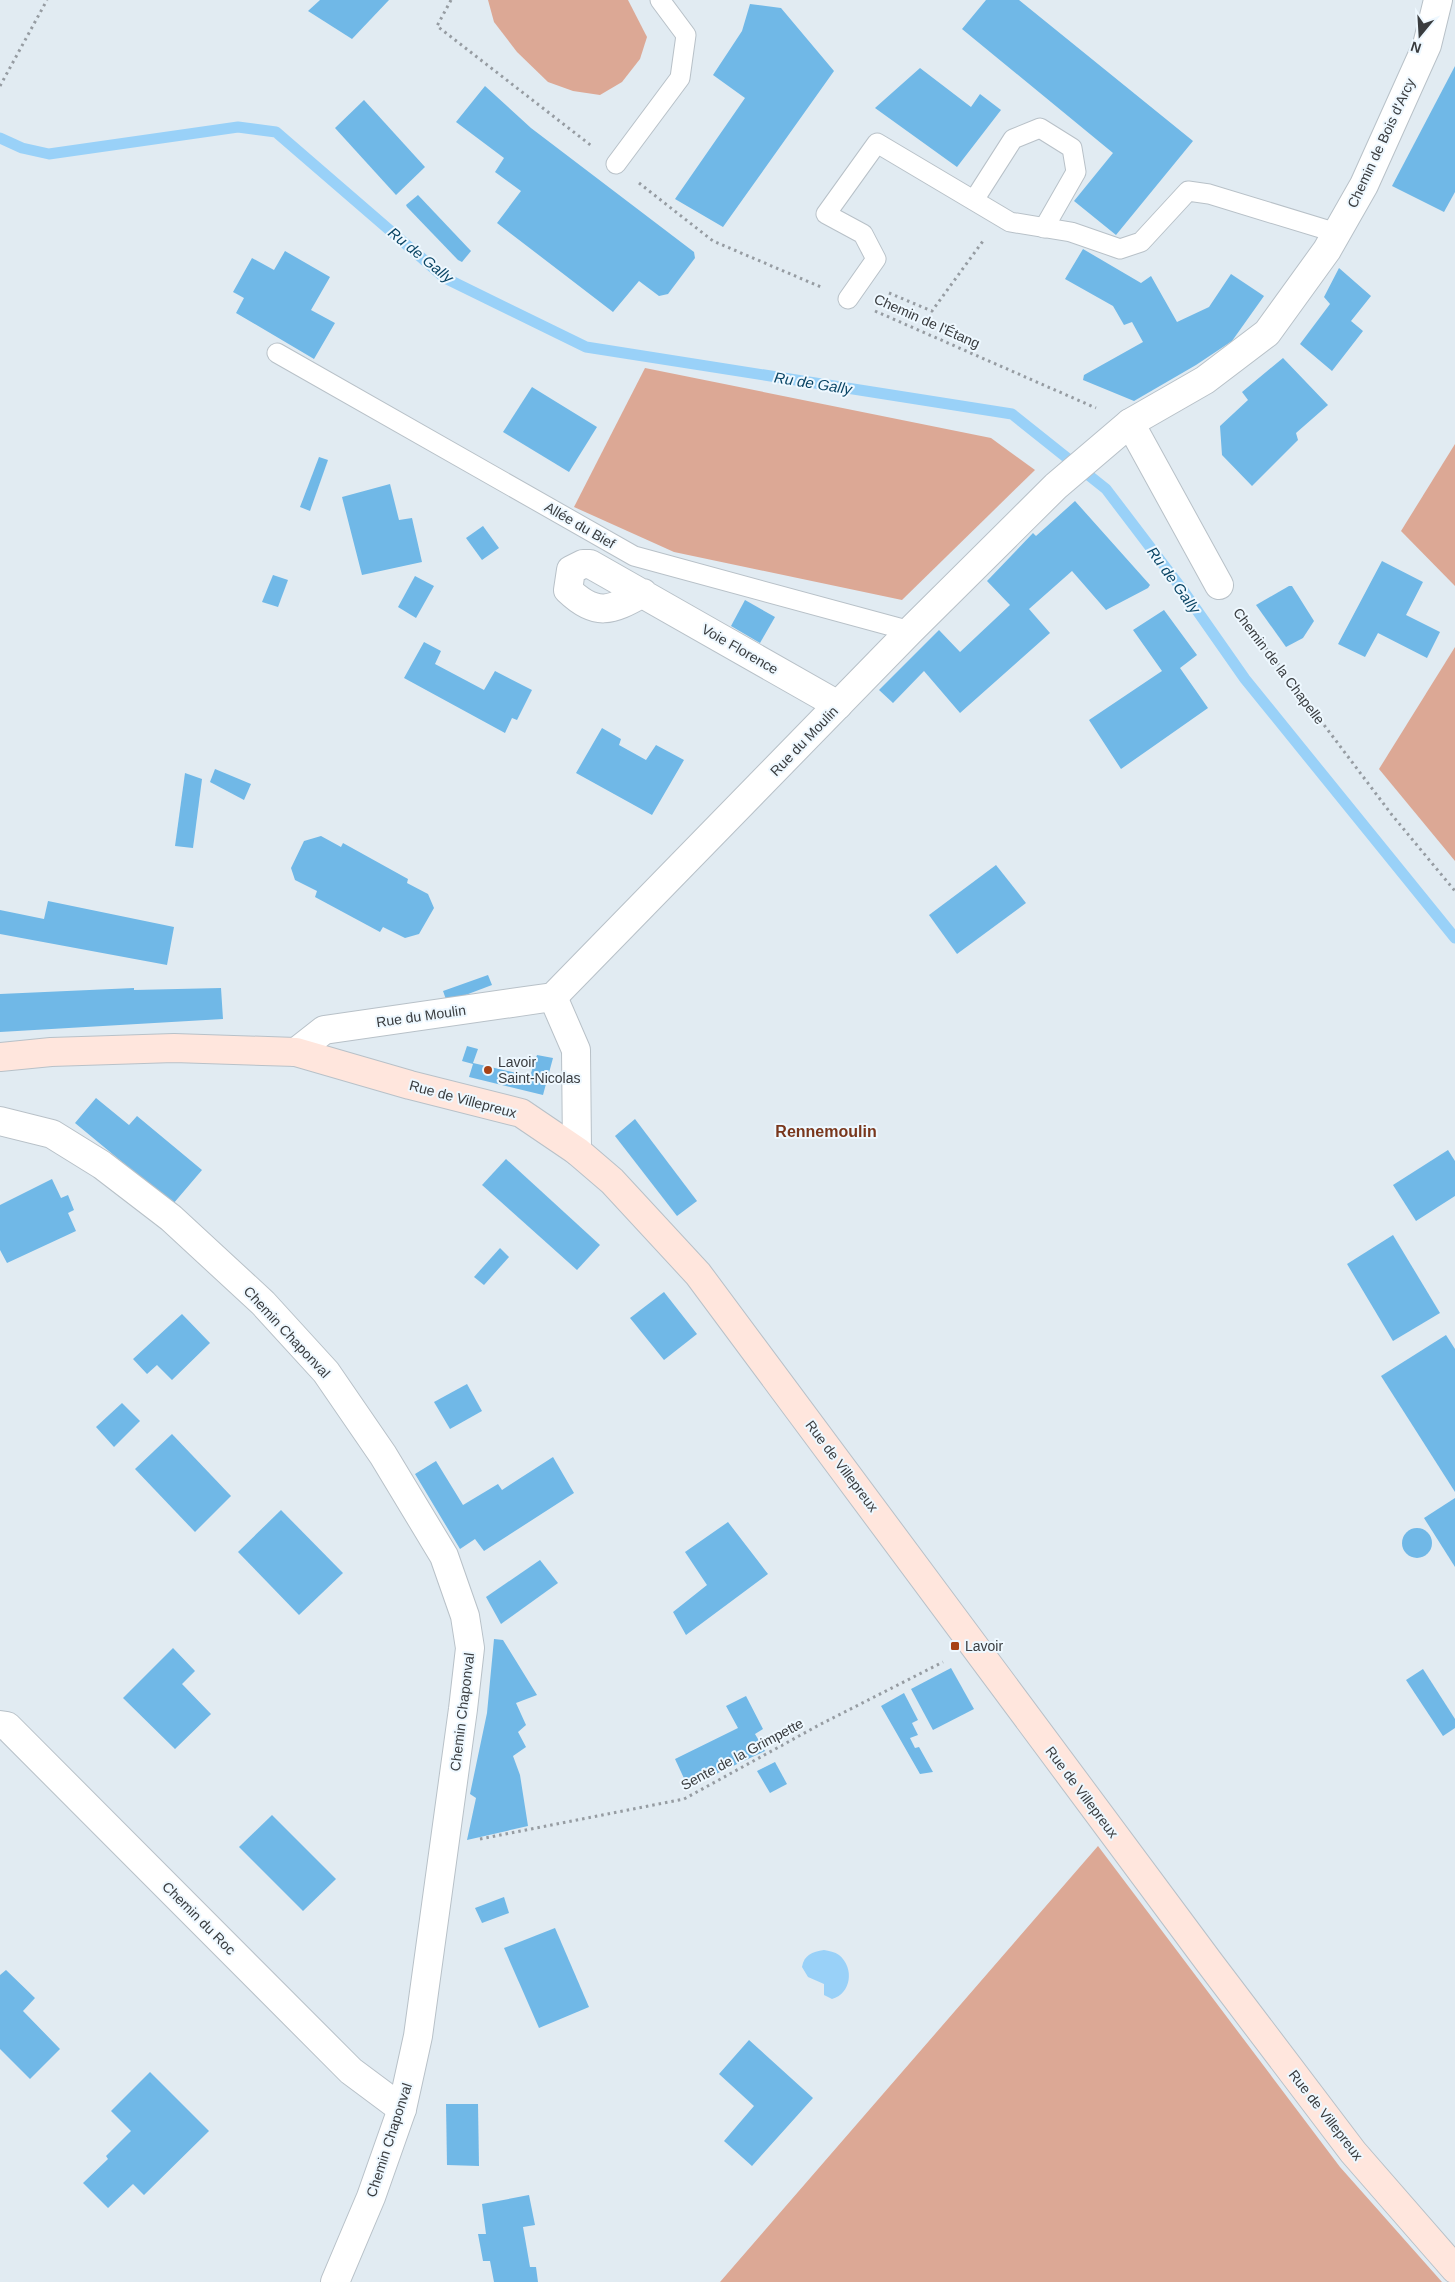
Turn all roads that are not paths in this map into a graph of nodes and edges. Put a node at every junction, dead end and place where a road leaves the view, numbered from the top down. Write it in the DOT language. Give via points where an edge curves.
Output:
graph roads {
  1 [pos="660,0"];
  2 [pos="1438,0"];
  3 [pos="616,164"];
  4 [pos="974,200"];
  5 [pos="1044,228"];
  6 [pos="1336,233"];
  7 [pos="848,299"];
  8 [pos="277,354"];
  9 [pos="1130,423"];
  10 [pos="1056,486"];
  11 [pos="1219,585"];
  12 [pos="643,593"];
  13 [pos="910,631"];
  14 [pos="838,705"];
  15 [pos="553,998"];
  16 [pos="296,1052"];
  17 [pos="0,1057"];
  18 [pos="0,1121"];
  19 [pos="577,1151"];
  20 [pos="0,1725"];
  21 [pos="402,2110"];
  22 [pos="1455,2268"];
  23 [pos="335,2282"];
  1 -- 3 [label="lane" via="686,35 680,78"];
  2 -- 6 [label="street, Chemin de Bois d'Arcy" via="1426,45 1364,185"];
  4 -- 5 [label="lane" via="1010,222"];
  4 -- 5 [label="lane" via="1013,139 1040,128 1072,148 1076,172"];
  4 -- 7 [label="lane" via="877,142 826,214 863,234 876,259"];
  5 -- 6 [label="lane" via="1071,232 1120,249 1141,242 1188,191 1209,194"];
  6 -- 9 [label="street, Chemin de Bois d'Arcy" via="1267,332 1205,380"];
  8 -- 13 [label="lane, Allée du Bief" via="634,556"];
  9 -- 10 [label="street, Chemin de Bois d'Arcy"];
  9 -- 11 [label="street"];
  10 -- 13 [label="street, Rue du Moulin"];
  12 -- 14 [label="street, Voie Florence"];
  13 -- 14 [label="street, Rue du Moulin"];
  14 -- 15 [label="street, Rue du Moulin"];
  15 -- 16 [label="street, Rue du Moulin" via="324,1030"];
  15 -- 19 [label="street" via="576,1050"];
  16 -- 17 [label="main road, Rue de Villepreux" via="174,1048"];
  16 -- 19 [label="main road, Rue de Villepreux" via="521,1113"];
  18 -- 21 [label="street, Chemin Chaponval" via="52,1134 102,1165 178,1224 263,1303 326,1372 383,1454 444,1556 465,1616 470,1648 418,2036"];
  19 -- 22 [label="main road, Rue de Villepreux" via="612,1181 698,1274 1353,2152"];
  20 -- 21 [label="street, Chemin du Roc" via="6,1726 351,2071"];
  21 -- 23 [label="street, Chemin Chaponval" via="372,2197"];
}
